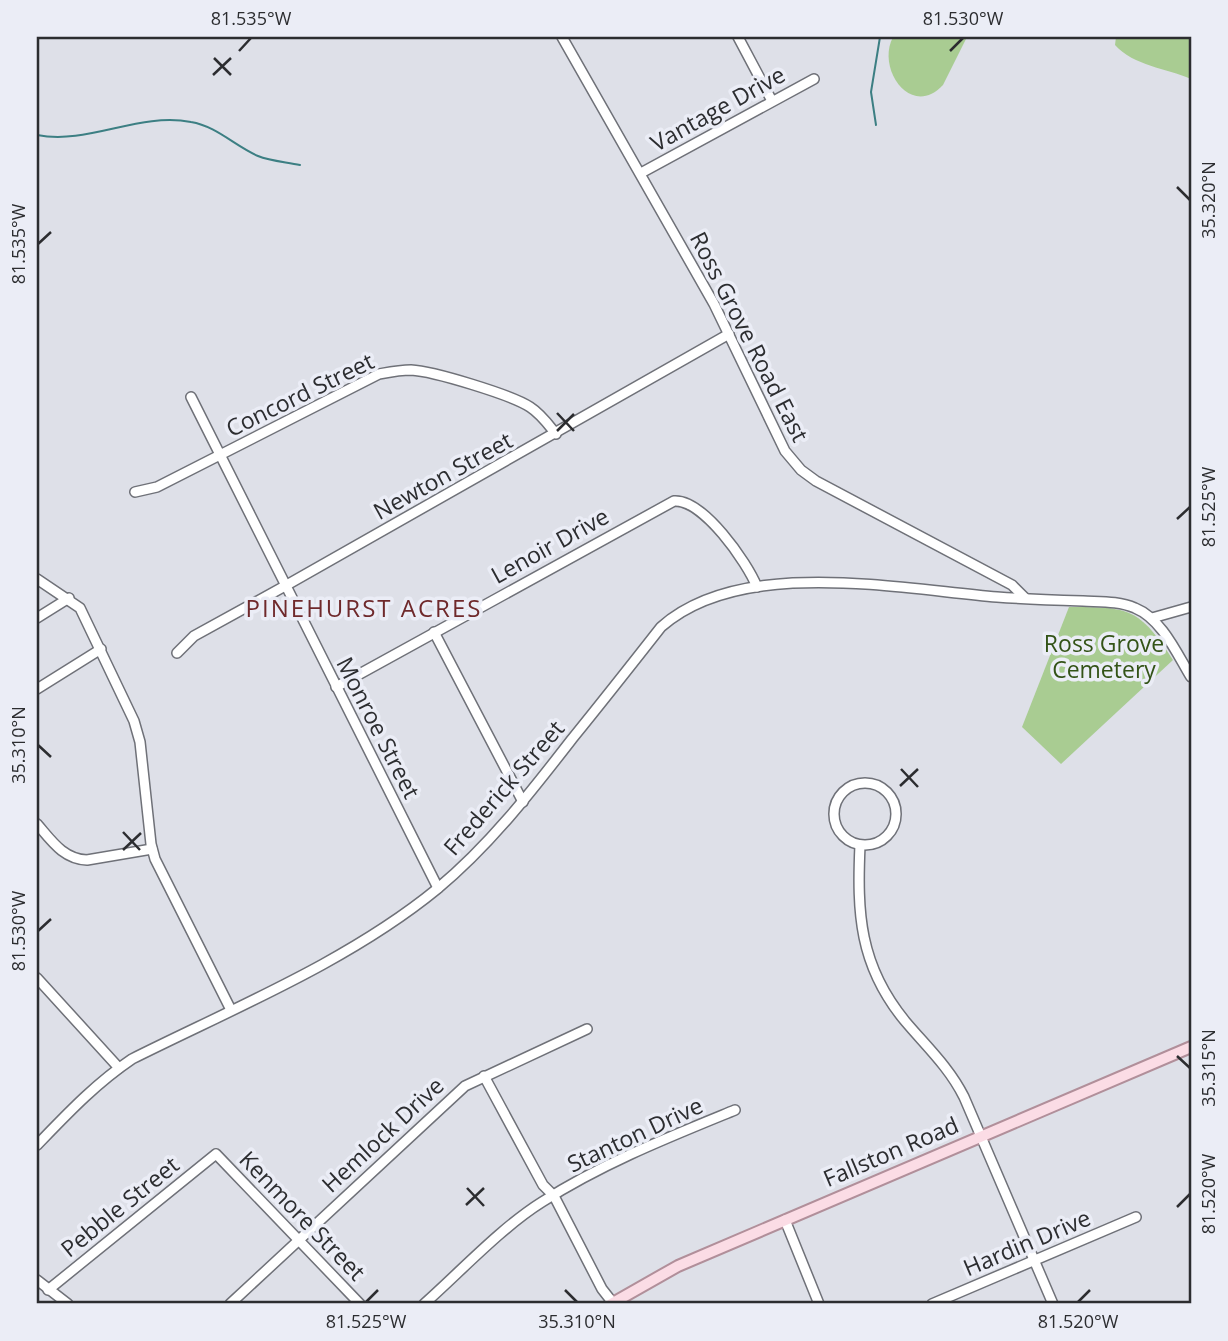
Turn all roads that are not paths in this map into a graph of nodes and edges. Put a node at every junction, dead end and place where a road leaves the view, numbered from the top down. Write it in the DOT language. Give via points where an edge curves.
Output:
graph roads {
  1 [pos="562,37"];
  2 [pos="738,37"];
  3 [pos="814,79"];
  4 [pos="772,102"];
  5 [pos="640,173"];
  6 [pos="729,334"];
  7 [pos="191,397"];
  8 [pos="556,434"];
  9 [pos="221,456"];
  10 [pos="135,492"];
  11 [pos="40,583"];
  12 [pos="285,586"];
  13 [pos="757,586"];
  14 [pos="69,598"];
  15 [pos="1025,598"];
  16 [pos="1191,607"];
  17 [pos="37,618"];
  18 [pos="1152,618"];
  19 [pos="435,632"];
  20 [pos="101,649"];
  21 [pos="177,653"];
  22 [pos="1191,677"];
  23 [pos="336,687"];
  24 [pos="37,689"];
  25 [pos="523,802"];
  26 [pos="37,824"];
  27 [pos="860,845"];
  28 [pos="152,849"];
  29 [pos="438,888"];
  30 [pos="37,978"];
  31 [pos="232,1010"];
  32 [pos="587,1029"];
  33 [pos="1191,1047"];
  34 [pos="119,1068"];
  35 [pos="484,1076"];
  36 [pos="735,1110"];
  37 [pos="982,1136"];
  38 [pos="37,1145"];
  39 [pos="216,1154"];
  40 [pos="554,1196"];
  41 [pos="1136,1217"];
  42 [pos="785,1220"];
  43 [pos="299,1241"];
  44 [pos="1035,1261"];
  45 [pos="37,1280"];
  46 [pos="48,1290"];
  47 [pos="612,1303"];
  48 [pos="68,1304"];
  49 [pos="230,1304"];
  50 [pos="360,1304"];
  51 [pos="425,1304"];
  52 [pos="819,1304"];
  53 [pos="932,1304"];
  54 [pos="1053,1304"];
  1 -- 5 [label="street, Ross Grove Road East"];
  2 -- 4 [label="street"];
  3 -- 4 [label="street, Vantage Drive"];
  4 -- 5 [label="street, Vantage Drive"];
  5 -- 6 [label="street, Ross Grove Road East"];
  6 -- 8 [label="street, Newton Street"];
  6 -- 15 [label="street, Ross Grove Road East" via="774,431 801,470 1005,581"];
  7 -- 9 [label="street, Monroe Street"];
  8 -- 9 [label="street, Concord Street" via="523,402 408,370 379,374"];
  8 -- 12 [label="street, Newton Street"];
  9 -- 10 [label="street, Concord Street" via="157,487"];
  9 -- 12 [label="street, Monroe Street"];
  11 -- 14 [label="street"];
  12 -- 21 [label="street, Newton Street" via="194,636"];
  12 -- 23 [label="street, Monroe Street"];
  13 -- 15 [label="street, Frederick Street" via="856,583"];
  13 -- 19 [label="street, Lenoir Drive" via="746,563 698,509 674,501"];
  13 -- 25 [label="street, Frederick Street" via="702,600 661,627"];
  14 -- 17 [label="street"];
  14 -- 20 [label="street" via="80,608"];
  15 -- 18 [label="street" via="1117,603"];
  16 -- 18 [label="street"];
  18 -- 22 [label="street"];
  19 -- 23 [label="street, Lenoir Drive"];
  19 -- 25 [label="street"];
  20 -- 24 [label="street"];
  20 -- 28 [label="street" via="137,731"];
  23 -- 29 [label="street, Monroe Street"];
  25 -- 29 [label="street, Frederick Street"];
  26 -- 28 [label="street" via="62,852 76,859"];
  27 -- 27 [label="street" via="888,836 897,817 892,798 866,783 856,784 840,796 834,816 842,835"];
  27 -- 37 [label="street" via="858,900 872,966 895,1008 950,1071"];
  28 -- 31 [label="street"];
  29 -- 31 [label="street, Frederick Street" via="312,970"];
  30 -- 34 [label="street"];
  31 -- 34 [label="street, Frederick Street"];
  32 -- 35 [label="street, Hemlock Drive"];
  33 -- 37 [label="main road, Fallston Road"];
  34 -- 38 [label="street, Frederick Street" via="84,1096"];
  35 -- 40 [label="street" via="543,1185"];
  35 -- 43 [label="street, Hemlock Drive" via="453,1096"];
  36 -- 40 [label="street, Stanton Drive" via="615,1160"];
  37 -- 42 [label="main road, Fallston Road"];
  37 -- 44 [label="street"];
  39 -- 43 [label="street, Kenmore Street"];
  39 -- 46 [label="street, Pebble Street"];
  40 -- 47 [label="street"];
  40 -- 51 [label="street, Stanton Drive" via="490,1244"];
  41 -- 44 [label="street, Hardin Drive"];
  42 -- 47 [label="main road, Fallston Road" via="668,1270"];
  42 -- 52 [label="street"];
  43 -- 49 [label="street, Hemlock Drive"];
  43 -- 50 [label="street, Kenmore Street"];
  44 -- 53 [label="street, Hardin Drive"];
  44 -- 54 [label="street"];
  45 -- 46 [label="street"];
  46 -- 48 [label="street"];
}
